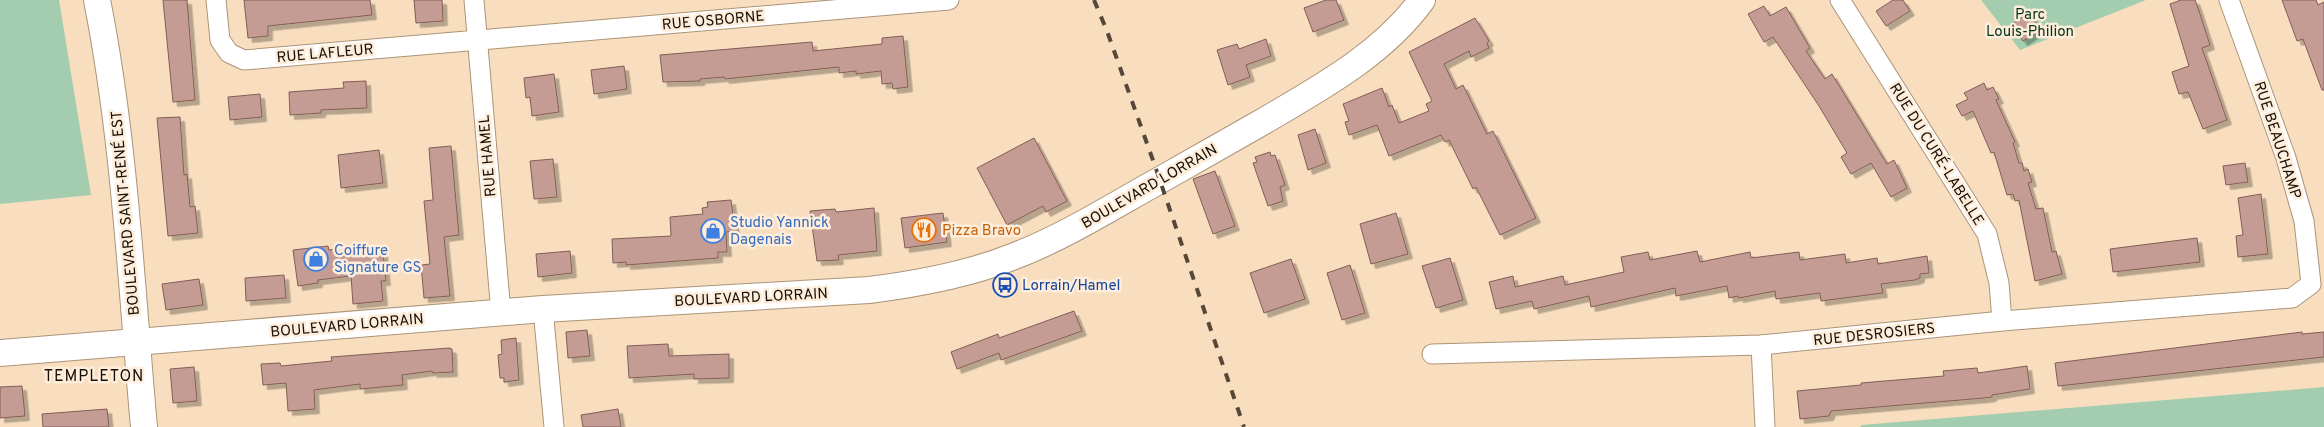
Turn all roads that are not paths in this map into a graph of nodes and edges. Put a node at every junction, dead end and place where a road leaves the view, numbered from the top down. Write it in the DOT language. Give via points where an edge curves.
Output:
graph roads {
  1 [pos="97,0"];
  2 [pos="216,0"];
  3 [pos="474,0"];
  4 [pos="949,0"];
  5 [pos="1422,0"];
  6 [pos="1840,0"];
  7 [pos="2229,0"];
  8 [pos="477,41"];
  9 [pos="2311,284"];
  10 [pos="543,309"];
  11 [pos="501,313"];
  12 [pos="2002,321"];
  13 [pos="137,343"];
  14 [pos="1762,345"];
  15 [pos="0,353"];
  16 [pos="1432,354"];
  17 [pos="548,426"];
  18 [pos="144,427"];
  19 [pos="1765,427"];
  1 -- 13 [label="main road, BOULEVARD SAINT-RENÉ EST" via="121,148"];
  2 -- 8 [label="street, RUE LAFLEUR" via="220,40 229,53 244,60"];
  3 -- 8 [label="street, RUE HAMEL"];
  4 -- 8 [label="street, RUE OSBORNE"];
  5 -- 10 [label="main road, BOULEVARD LORRAIN" via="1383,42 1324,85 1054,240 1010,258 907,286"];
  6 -- 12 [label="street, RUE DU CURÉ-LABELLE" via="1987,234 1999,283"];
  7 -- 9 [label="street, RUE BEAUCHAMP" via="2286,158 2304,221"];
  8 -- 11 [label="street, RUE HAMEL"];
  9 -- 12 [label="street, RUE DESROSIERS" via="2292,298"];
  10 -- 11 [label="main road, BOULEVARD LORRAIN"];
  10 -- 17 [label="street"];
  11 -- 13 [label="main road, BOULEVARD LORRAIN"];
  12 -- 14 [label="street, RUE DESROSIERS"];
  13 -- 15 [label="main road, BOULEVARD LORRAIN"];
  13 -- 18 [label="main road, BOULEVARD SAINT-RENÉ EST"];
  14 -- 16 [label="street, RUE DESROSIERS"];
  14 -- 19 [label="street"];
}
